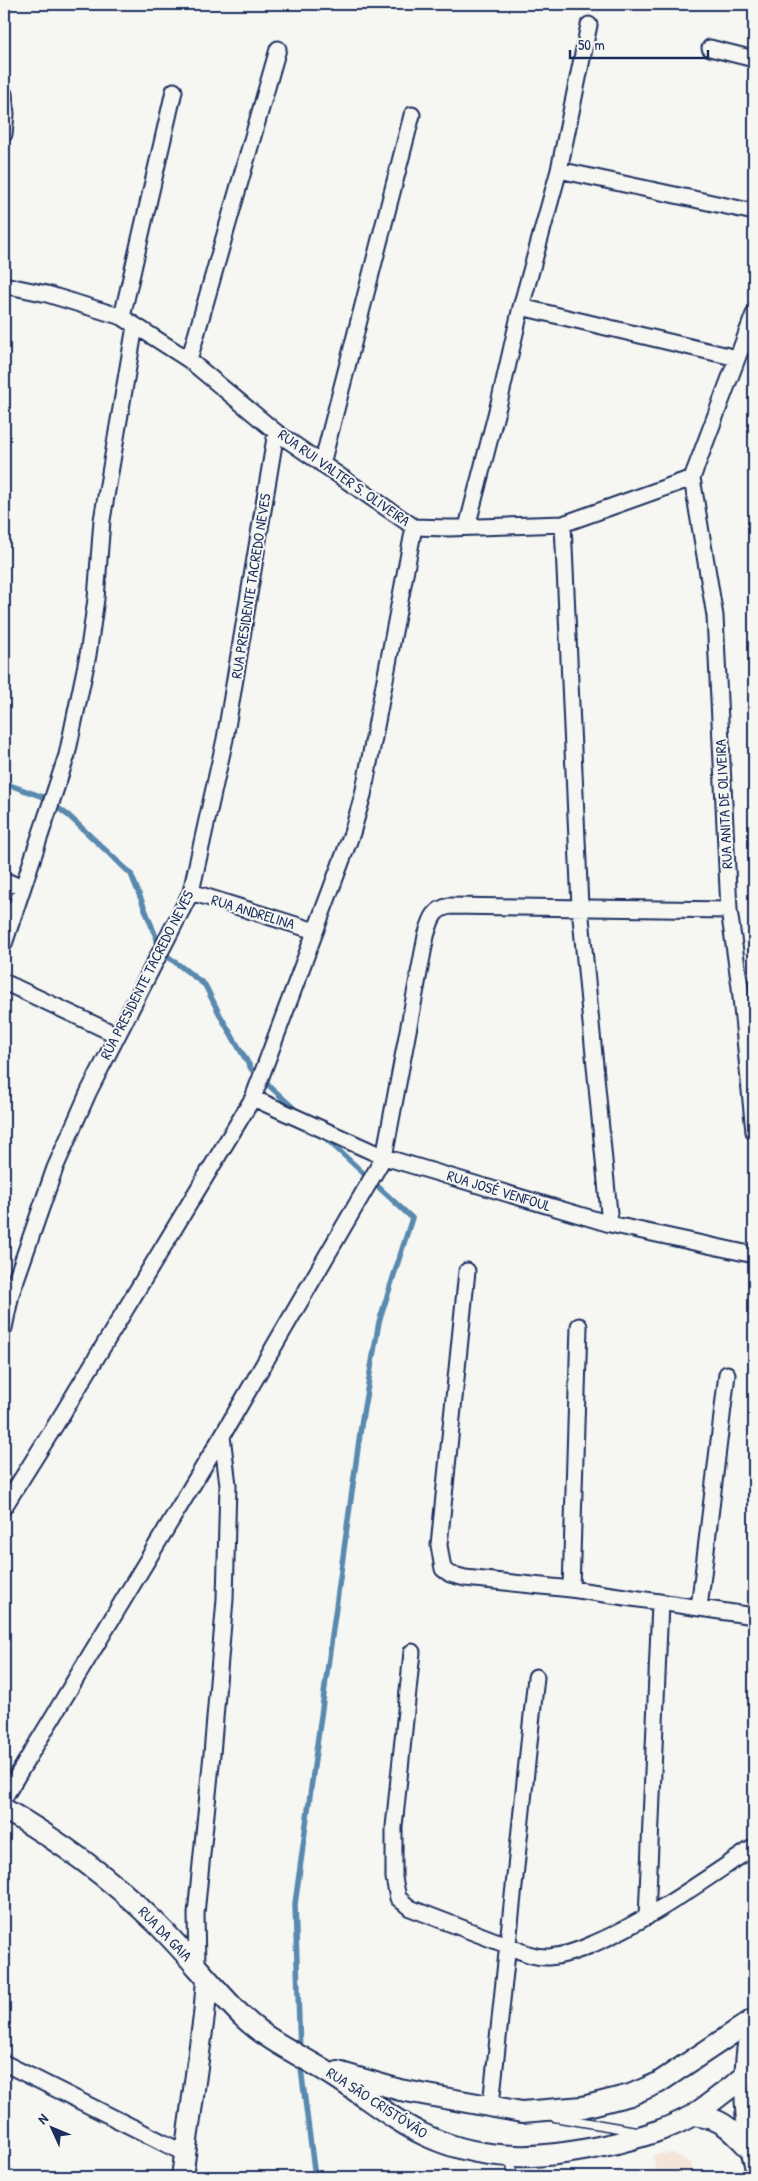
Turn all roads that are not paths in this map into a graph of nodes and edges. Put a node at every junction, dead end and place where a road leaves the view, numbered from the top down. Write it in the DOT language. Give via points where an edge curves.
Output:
graph roads {
  1 [pos="589,25"];
  2 [pos="710,48"];
  3 [pos="278,49"];
  4 [pos="754,59"];
  5 [pos="174,91"];
  6 [pos="4,94"];
  7 [pos="412,115"];
  8 [pos="4,134"];
  9 [pos="559,170"];
  10 [pos="754,212"];
  11 [pos="4,285"];
  12 [pos="521,307"];
  13 [pos="754,314"];
  14 [pos="122,317"];
  15 [pos="135,326"];
  16 [pos="737,358"];
  17 [pos="189,360"];
  18 [pos="276,432"];
  19 [pos="322,464"];
  20 [pos="692,478"];
  21 [pos="563,524"];
  22 [pos="414,526"];
  23 [pos="467,527"];
  24 [pos="4,880"];
  25 [pos="22,888"];
  26 [pos="191,892"];
  27 [pos="580,907"];
  28 [pos="729,910"];
  29 [pos="315,931"];
  30 [pos="4,944"];
  31 [pos="4,982"];
  32 [pos="747,986"];
  33 [pos="117,1035"];
  34 [pos="253,1098"];
  35 [pos="754,1132"];
  36 [pos="384,1157"];
  37 [pos="610,1224"];
  38 [pos="754,1255"];
  39 [pos="467,1271"];
  40 [pos="579,1326"];
  41 [pos="4,1328"];
  42 [pos="727,1374"];
  43 [pos="222,1436"];
  44 [pos="4,1507"];
  45 [pos="571,1589"];
  46 [pos="660,1603"];
  47 [pos="699,1608"];
  48 [pos="754,1616"];
  49 [pos="412,1652"];
  50 [pos="536,1677"];
  51 [pos="4,1798"];
  52 [pos="4,1809"];
  53 [pos="754,1847"];
  54 [pos="647,1917"];
  55 [pos="509,1946"];
  56 [pos="202,1972"];
  57 [pos="752,2021"];
  58 [pos="4,2063"];
  59 [pos="319,2067"];
  60 [pos="748,2074"];
  61 [pos="400,2090"];
  62 [pos="491,2105"];
  63 [pos="522,2112"];
  64 [pos="388,2113"];
  65 [pos="693,2115"];
  66 [pos="652,2134"];
  67 [pos="748,2147"];
  68 [pos="184,2153"];
  69 [pos="511,2157"];
  70 [pos="754,2168"];
  71 [pos="182,2177"];
  72 [pos="512,2177"];
  73 [pos="754,2177"];
  1 -- 9 [label="street"];
  2 -- 4 [label="street"];
  3 -- 17 [label="street"];
  5 -- 14 [label="street"];
  6 -- 8 [label="street"];
  7 -- 19 [label="street"];
  9 -- 10 [label="street"];
  9 -- 12 [label="street"];
  11 -- 14 [label="street, RUA RUI VALTER S. OLIVEIRA" via="47,294"];
  12 -- 16 [label="street"];
  12 -- 23 [label="street"];
  13 -- 16 [label="street"];
  14 -- 15 [label="street, RUA RUI VALTER S. OLIVEIRA"];
  15 -- 17 [label="street, RUA RUI VALTER S. OLIVEIRA"];
  15 -- 25 [label="street" via="102,520 88,655 67,755"];
  16 -- 20 [label="street"];
  17 -- 18 [label="street, RUA RUI VALTER S. OLIVEIRA"];
  18 -- 19 [label="street, RUA RUI VALTER S. OLIVEIRA"];
  18 -- 26 [label="street, RUA PRESIDENTE TACREDO NEVES" via="225,739"];
  19 -- 22 [label="street, RUA RUI VALTER S. OLIVEIRA"];
  20 -- 21 [label="street, RUA RUI VALTER S. OLIVEIRA"];
  20 -- 28 [label="street, RUA ANITA DE OLIVEIRA" via="715,616"];
  21 -- 23 [label="street, RUA RUI VALTER S. OLIVEIRA"];
  21 -- 27 [label="street"];
  22 -- 23 [label="street, RUA RUI VALTER S. OLIVEIRA"];
  22 -- 29 [label="street" via="363,795"];
  24 -- 25 [label="street"];
  25 -- 30 [label="street"];
  26 -- 29 [label="street, RUA ANDRELINA"];
  26 -- 33 [label="street, RUA PRESIDENTE TACREDO NEVES"];
  27 -- 28 [label="street"];
  27 -- 36 [label="street" via="450,906 434,913 426,936"];
  27 -- 37 [label="street"];
  28 -- 32 [label="street, RUA ANITA DE OLIVEIRA"];
  29 -- 34 [label="street"];
  31 -- 33 [label="street"];
  32 -- 35 [label="street, RUA ANITA DE OLIVEIRA"];
  33 -- 41 [label="street, RUA PRESIDENTE TACREDO NEVES" via="55,1168 11,1294"];
  34 -- 36 [label="street, RUA JOSÉ VENFOUL"];
  34 -- 44 [label="street"];
  36 -- 37 [label="street, RUA JOSÉ VENFOUL"];
  36 -- 43 [label="street"];
  37 -- 38 [label="street, RUA JOSÉ VENFOUL"];
  39 -- 45 [label="street" via="439,1545 443,1569 464,1578"];
  40 -- 45 [label="street"];
  42 -- 47 [label="street"];
  43 -- 51 [label="street"];
  43 -- 56 [label="street" via="228,1485 225,1599 196,1914"];
  45 -- 46 [label="street"];
  46 -- 47 [label="street"];
  46 -- 54 [label="street"];
  47 -- 48 [label="street"];
  49 -- 55 [label="street" via="394,1827 394,1878 398,1898 410,1908"];
  50 -- 55 [label="street"];
  52 -- 56 [label="main road, RUA DA GAIA" via="99,1873 153,1919"];
  53 -- 54 [label="street"];
  54 -- 55 [label="street" via="576,1951 549,1957 522,1953"];
  55 -- 62 [label="street"];
  56 -- 59 [label="main road, RUA DA GAIA" via="260,2030 279,2045"];
  56 -- 68 [label="main road" via="203,2021"];
  57 -- 60 [label="street" via="744,2045"];
  57 -- 63 [label="main road, RUA SÃO CRISTÓVÃO" via="658,2084 583,2107"];
  58 -- 68 [label="street"];
  59 -- 61 [label="main road, RUA SÃO CRISTÓVÃO"];
  59 -- 64 [label="main road, RUA SÃO CRISTÓVÃO"];
  60 -- 65 [label="main road, RUA SÃO CRISTÓVÃO"];
  60 -- 67 [label="street"];
  61 -- 62 [label="main road, RUA SÃO CRISTÓVÃO"];
  61 -- 64 [label="main road" via="391,2092 386,2099"];
  62 -- 63 [label="main road, RUA SÃO CRISTÓVÃO"];
  63 -- 66 [label="lane"];
  64 -- 69 [label="main road, RUA SÃO CRISTÓVÃO" via="446,2144"];
  65 -- 66 [label="main road, RUA SÃO CRISTÓVÃO"];
  65 -- 67 [label="main road" via="722,2122"];
  66 -- 69 [label="main road, RUA SÃO CRISTÓVÃO" via="551,2156"];
  67 -- 70 [label="street"];
  68 -- 71 [label="main road"];
  69 -- 72 [label="lane"];
  70 -- 73 [label="street"];
}
